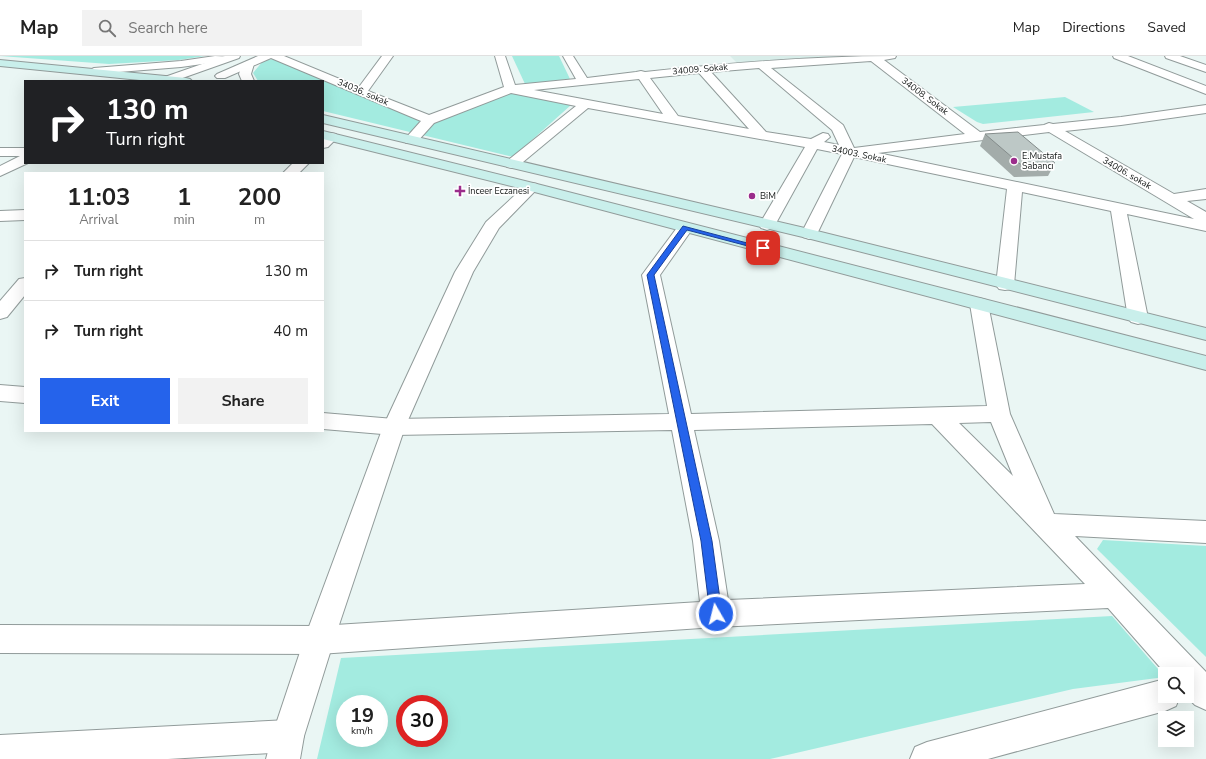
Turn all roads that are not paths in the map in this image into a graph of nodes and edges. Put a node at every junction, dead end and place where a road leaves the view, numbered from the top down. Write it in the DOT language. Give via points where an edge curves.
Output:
graph roads {
  1 [pos="267,56"];
  2 [pos="275,56"];
  3 [pos="388,56"];
  4 [pos="500,56"];
  5 [pos="568,56"];
  6 [pos="723,56"];
  7 [pos="873,56"];
  8 [pos="891,56"];
  9 [pos="1118,56"];
  10 [pos="1146,56"];
  11 [pos="1170,56"];
  12 [pos="233,57"];
  13 [pos="0,63"];
  14 [pos="248,64"];
  15 [pos="760,64"];
  16 [pos="732,66"];
  17 [pos="702,69"];
  18 [pos="1206,69"];
  19 [pos="94,71"];
  20 [pos="641,74"];
  21 [pos="1206,79"];
  22 [pos="166,80"];
  23 [pos="211,80"];
  24 [pos="248,80"];
  25 [pos="583,80"];
  26 [pos="510,89"];
  27 [pos="1206,90"];
  28 [pos="362,91"];
  29 [pos="586,104"];
  30 [pos="1206,109"];
  31 [pos="324,119"];
  32 [pos="429,120"];
  33 [pos="674,120"];
  34 [pos="1049,127"];
  35 [pos="838,128"];
  36 [pos="762,135"];
  37 [pos="977,136"];
  38 [pos="326,139"];
  39 [pos="411,140"];
  40 [pos="813,144"];
  41 [pos="0,152"];
  42 [pos="24,152"];
  43 [pos="850,153"];
  44 [pos="24,160"];
  45 [pos="301,164"];
  46 [pos="512,164"];
  47 [pos="0,172"];
  48 [pos="291,172"];
  49 [pos="1015,186"];
  50 [pos="532,187"];
  51 [pos="1206,194"];
  52 [pos="1172,199"];
  53 [pos="1118,208"];
  54 [pos="24,215"];
  55 [pos="3,218"];
  56 [pos="1206,219"];
  57 [pos="767,224"];
  58 [pos="1206,226"];
  59 [pos="685,228"];
  60 [pos="809,234"];
  61 [pos="24,284"];
  62 [pos="1005,285"];
  63 [pos="979,304"];
  64 [pos="0,313"];
  65 [pos="1138,318"];
  66 [pos="1206,334"];
  67 [pos="1206,363"];
  68 [pos="0,393"];
  69 [pos="24,395"];
  70 [pos="999,414"];
  71 [pos="938,416"];
  72 [pos="324,421"];
  73 [pos="682,422"];
  74 [pos="394,427"];
  75 [pos="1046,524"];
  76 [pos="1206,532"];
  77 [pos="1114,595"];
  78 [pos="716,614"];
  79 [pos="0,639"];
  80 [pos="319,640"];
  81 [pos="1178,667"];
  82 [pos="1158,698"];
  83 [pos="286,747"];
  84 [pos="0,752"];
  85 [pos="927,759"];
  1 -- 14 [label="street"];
  2 -- 28 [label="street, 34036. sokak"];
  3 -- 28 [label="street"];
  4 -- 26 [label="street"];
  5 -- 25 [label="street"];
  6 -- 16 [label="street"];
  7 -- 8 [label="street, 34009. Sokak"];
  7 -- 15 [label="street, 34009. Sokak"];
  7 -- 37 [label="street, 34008. Sokak"];
  9 -- 27 [label="street"];
  10 -- 21 [label="street"];
  11 -- 18 [label="street"];
  12 -- 19 [label="street"];
  12 -- 22 [label="street"];
  13 -- 19 [label="main road"];
  14 -- 23 [label="street"];
  14 -- 24 [label="street" via="245,74"];
  15 -- 16 [label="street, 34009. Sokak"];
  15 -- 35 [label="street"];
  16 -- 17 [label="street, 34009. Sokak"];
  17 -- 20 [label="street, 34009. Sokak"];
  17 -- 36 [label="street"];
  19 -- 22 [label="main road"];
  20 -- 25 [label="street, 34009. Sokak"];
  20 -- 33 [label="street"];
  25 -- 26 [label="street, 34009. Sokak"];
  26 -- 29 [label="street, 34003. Sokak"];
  26 -- 32 [label="street, 34009. Sokak"];
  28 -- 32 [label="street, 34036. sokak"];
  29 -- 33 [label="street, 34003. Sokak"];
  29 -- 46 [label="street"];
  30 -- 34 [label="street" via="1121,121"];
  31 -- 39 [label="main road"];
  32 -- 39 [label="street"];
  33 -- 36 [label="street, 34003. Sokak"];
  34 -- 37 [label="street"];
  34 -- 52 [label="street, 34006. sokak"];
  35 -- 40 [label="street"];
  35 -- 43 [label="street"];
  36 -- 40 [label="street, 34003. Sokak"];
  37 -- 43 [label="street"];
  38 -- 50 [label="main road"];
  39 -- 46 [label="main road"];
  40 -- 43 [label="street, 34003. Sokak"];
  40 -- 57 [label="street"];
  41 -- 42 [label="street"];
  43 -- 49 [label="street, 34003. Sokak"];
  43 -- 60 [label="street"];
  44 -- 47 [label="street"];
  45 -- 48 [label="street"];
  46 -- 57 [label="main road"];
  49 -- 53 [label="street, 34003. Sokak"];
  49 -- 62 [label="street"];
  50 -- 59 [label="main road"];
  50 -- 74 [label="street" via="492,225 464,272"];
  51 -- 52 [label="street"];
  52 -- 56 [label="street, 34006. sokak"];
  53 -- 58 [label="street, 34003. Sokak"];
  53 -- 65 [label="street"];
  54 -- 55 [label="street"];
  57 -- 60 [label="main road"];
  59 -- 63 [label="main road"];
  59 -- 73 [label="street" via="651,275"];
  60 -- 62 [label="main road"];
  61 -- 64 [label="street"];
  62 -- 65 [label="main road"];
  63 -- 67 [label="main road"];
  63 -- 70 [label="street"];
  65 -- 66 [label="main road"];
  68 -- 69 [label="street"];
  70 -- 71 [label="street"];
  70 -- 75 [label="street"];
  71 -- 73 [label="street"];
  71 -- 75 [label="street"];
  72 -- 74 [label="street"];
  73 -- 74 [label="street"];
  73 -- 78 [label="street" via="706,541"];
  74 -- 80 [label="street"];
  75 -- 76 [label="street"];
  75 -- 77 [label="street"];
  77 -- 78 [label="street"];
  77 -- 81 [label="street"];
  78 -- 80 [label="street"];
  79 -- 80 [label="street"];
  80 -- 83 [label="street"];
  82 -- 85 [label="street"];
  83 -- 84 [label="street"];
}
